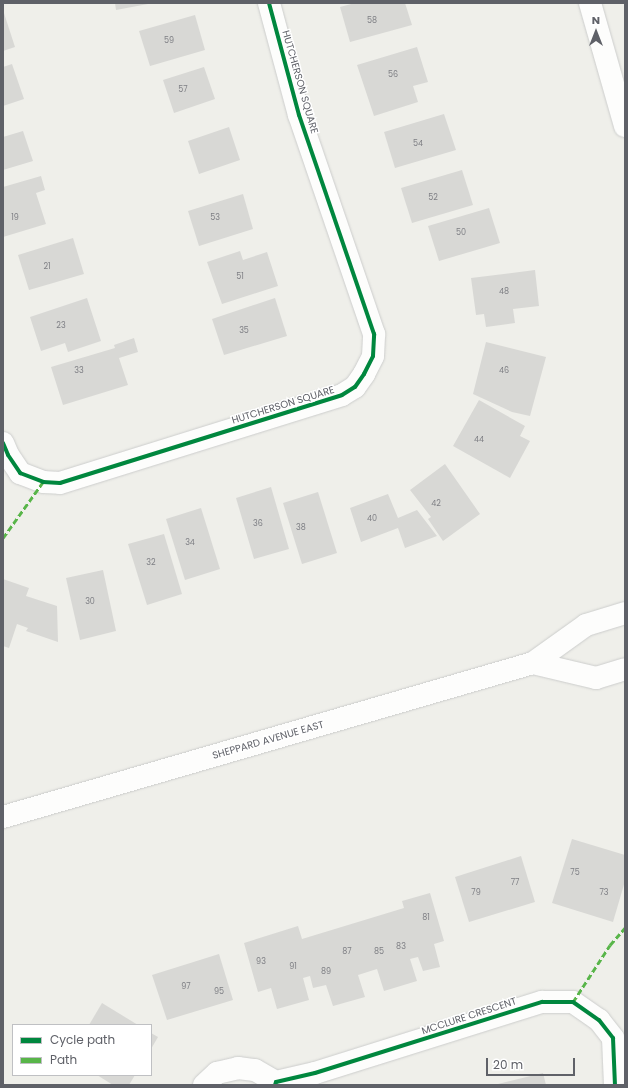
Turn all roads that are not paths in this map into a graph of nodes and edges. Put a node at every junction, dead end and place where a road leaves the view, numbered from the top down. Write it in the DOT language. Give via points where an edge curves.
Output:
graph roads {
  1 [pos="269,3"];
  2 [pos="590,3"];
  3 [pos="625,126"];
  4 [pos="3,443"];
  5 [pos="625,613"];
  6 [pos="533,663"];
  7 [pos="625,669"];
  8 [pos="3,818"];
  9 [pos="275,1084"];
  10 [pos="204,1085"];
  11 [pos="615,1085"];
  1 -- 4 [label="street, HUTCHERSON SQUARE" via="299,115 374,334 373,356 364,374 355,387 342,395 60,483 43,482 20,473"];
  2 -- 3 [label="street"];
  5 -- 6 [label="street, SHEPPARD AVENUE EAST" via="586,625"];
  6 -- 7 [label="street, SHEPPARD AVENUE EAST" via="596,678"];
  6 -- 8 [label="street, SHEPPARD AVENUE EAST"];
  9 -- 10 [label="street, MCCLURE CRESCENT" via="255,1070 238,1068 218,1073"];
  9 -- 11 [label="street, MCCLURE CRESCENT" via="315,1074 542,1002 573,1002 599,1020 613,1038"];
}
